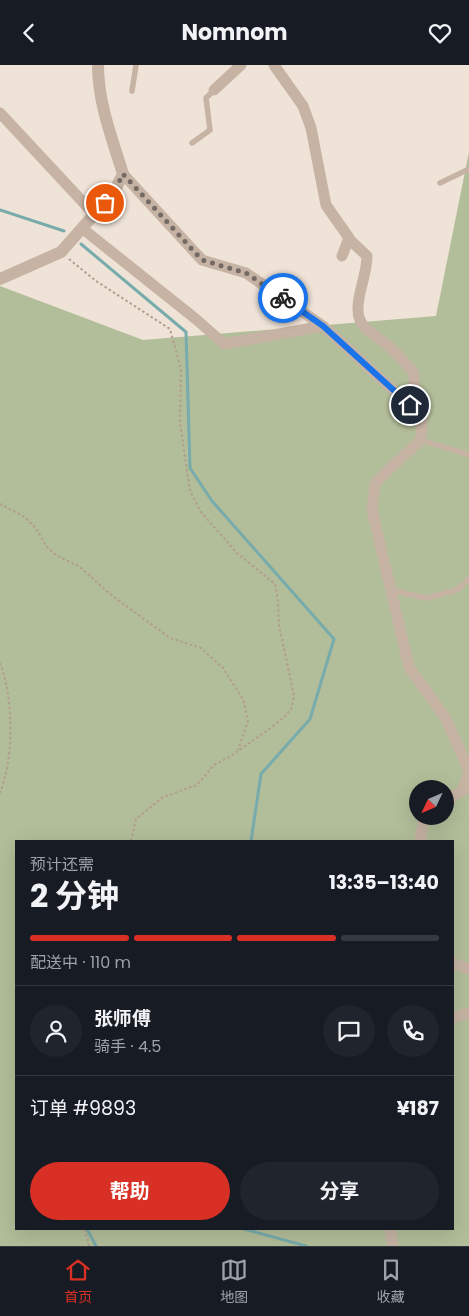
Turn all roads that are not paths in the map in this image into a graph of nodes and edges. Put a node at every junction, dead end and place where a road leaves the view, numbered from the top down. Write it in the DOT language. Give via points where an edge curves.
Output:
graph roads {
  1 [pos="98,65"];
  2 [pos="136,65"];
  3 [pos="241,65"];
  4 [pos="274,65"];
  5 [pos="214,90"];
  6 [pos="132,91"];
  7 [pos="0,113"];
  8 [pos="192,143"];
  9 [pos="469,169"];
  10 [pos="123,174"];
  11 [pos="440,183"];
  12 [pos="95,215"];
  13 [pos="83,229"];
  14 [pos="349,239"];
  15 [pos="342,255"];
  16 [pos="0,279"];
  17 [pos="323,326"];
  18 [pos="410,405"];
  19 [pos="421,440"];
  20 [pos="469,455"];
  21 [pos="469,579"];
  22 [pos="391,590"];
  23 [pos="454,796"];
  24 [pos="423,825"];
  25 [pos="421,840"];
  26 [pos="454,964"];
  27 [pos="469,969"];
  28 [pos="469,1013"];
  29 [pos="454,1017"];
  30 [pos="390,1230"];
  31 [pos="394,1246"];
  1 -- 10 [label="street" via="98,86"];
  2 -- 6 [label="lane"];
  3 -- 5 [label="street"];
  4 -- 14 [label="street" via="304,106 326,205"];
  5 -- 8 [label="lane" via="206,98 210,130"];
  7 -- 12 [label="street"];
  9 -- 11 [label="lane"];
  10 -- 12 [label="street" via="114,192"];
  10 -- 17 [label="street" via="202,260 246,273"];
  12 -- 13 [label="street"];
  13 -- 16 [label="street" via="61,253"];
  13 -- 17 [label="street" via="224,345"];
  14 -- 15 [label="street"];
  14 -- 18 [label="street" via="367,256 357,311 363,326 389,345 414,373"];
  17 -- 18 [label="street"];
  18 -- 19 [label="street" via="422,416"];
  19 -- 20 [label="lane"];
  19 -- 22 [label="street" via="376,484 372,510"];
  21 -- 22 [label="lane" via="457,590 426,598"];
  22 -- 23 [label="street" via="409,667 446,719 469,771 463,790"];
  24 -- 25 [label="street"];
  26 -- 27 [label="street"];
  28 -- 29 [label="street"];
  30 -- 31 [label="street"];
}
